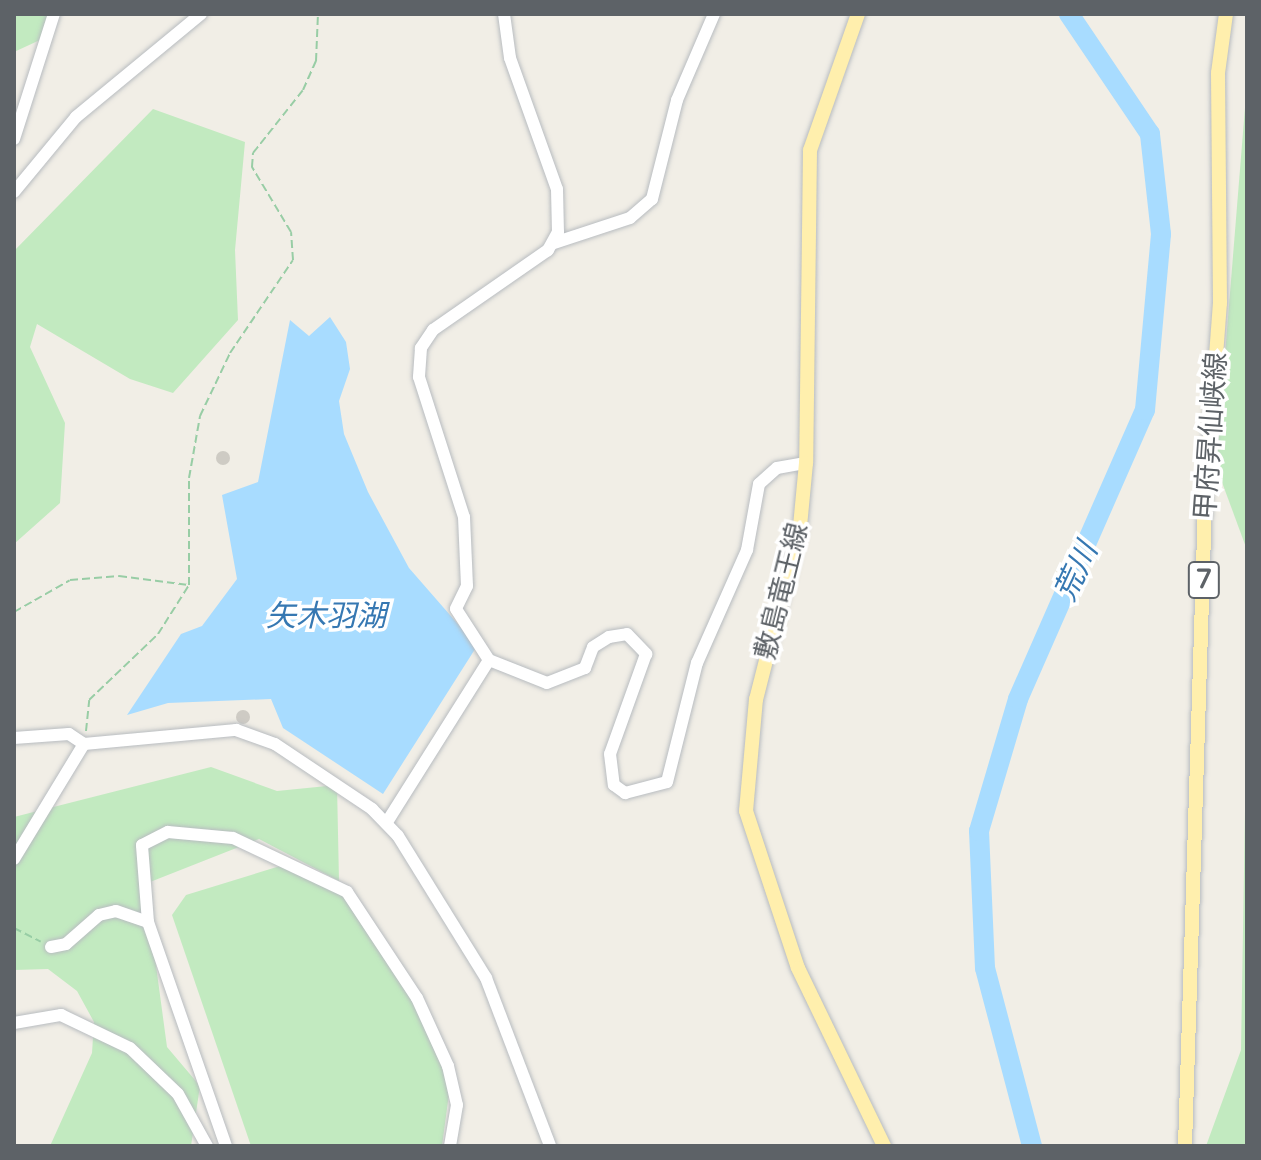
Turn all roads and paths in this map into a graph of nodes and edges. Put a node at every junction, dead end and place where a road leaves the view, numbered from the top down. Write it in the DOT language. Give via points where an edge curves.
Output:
graph roads {
  1 [pos="54,14"];
  2 [pos="201,14"];
  3 [pos="318,14"];
  4 [pos="504,14"];
  5 [pos="714,14"];
  6 [pos="858,14"];
  7 [pos="1226,14"];
  8 [pos="14,139"];
  9 [pos="14,192"];
  10 [pos="554,243"];
  11 [pos="806,463"];
  12 [pos="189,585"];
  13 [pos="14,612"];
  14 [pos="489,660"];
  15 [pos="14,738"];
  16 [pos="84,744"];
  17 [pos="387,822"];
  18 [pos="14,859"];
  19 [pos="148,922"];
  20 [pos="14,928"];
  21 [pos="51,947"];
  22 [pos="14,1023"];
  23 [pos="207,1146"];
  24 [pos="226,1146"];
  25 [pos="450,1146"];
  26 [pos="550,1146"];
  27 [pos="884,1146"];
  28 [pos="1185,1146"];
  1 -- 8 [label="street"];
  2 -- 9 [label="street" via="76,117"];
  3 -- 12 [label="path" via="316,61 303,90 253,153 252,167 291,232 293,260 230,353 200,416 189,478"];
  4 -- 10 [label="street" via="510,58 561,205"];
  5 -- 10 [label="street" via="677,100 652,199 630,218"];
  6 -- 11 [label="main road, 敷島竜王線" via="808,165"];
  7 -- 28 [label="main road, 甲府昇仙峡線 / 7" via="1218,73 1220,303 1205,502"];
  10 -- 14 [label="street" via="433,330 418,356 464,517 467,586 456,609"];
  11 -- 14 [label="street" via="777,468 759,484 747,550 697,663 672,765 656,790 625,793 609,770 643,670 646,654 639,643 627,634 609,637 593,647 585,668 547,683"];
  11 -- 27 [label="main road, 敷島竜王線" via="800,527 756,699 746,811 765,886 798,968"];
  12 -- 13 [label="path" via="119,576 70,580"];
  12 -- 16 [label="path" via="158,634 89,700"];
  14 -- 17 [label="street"];
  15 -- 16 [label="street" via="69,734"];
  16 -- 17 [label="street" via="252,734"];
  16 -- 18 [label="street"];
  17 -- 26 [label="street" via="486,978"];
  19 -- 21 [label="street" via="116,911 99,915 66,944"];
  19 -- 24 [label="street"];
  19 -- 25 [label="street" via="142,845 168,832 233,838 335,883 417,998 448,1066 457,1105"];
  20 -- 21 [label="path"];
  22 -- 23 [label="street" via="61,1015 130,1048 178,1094"];
}
